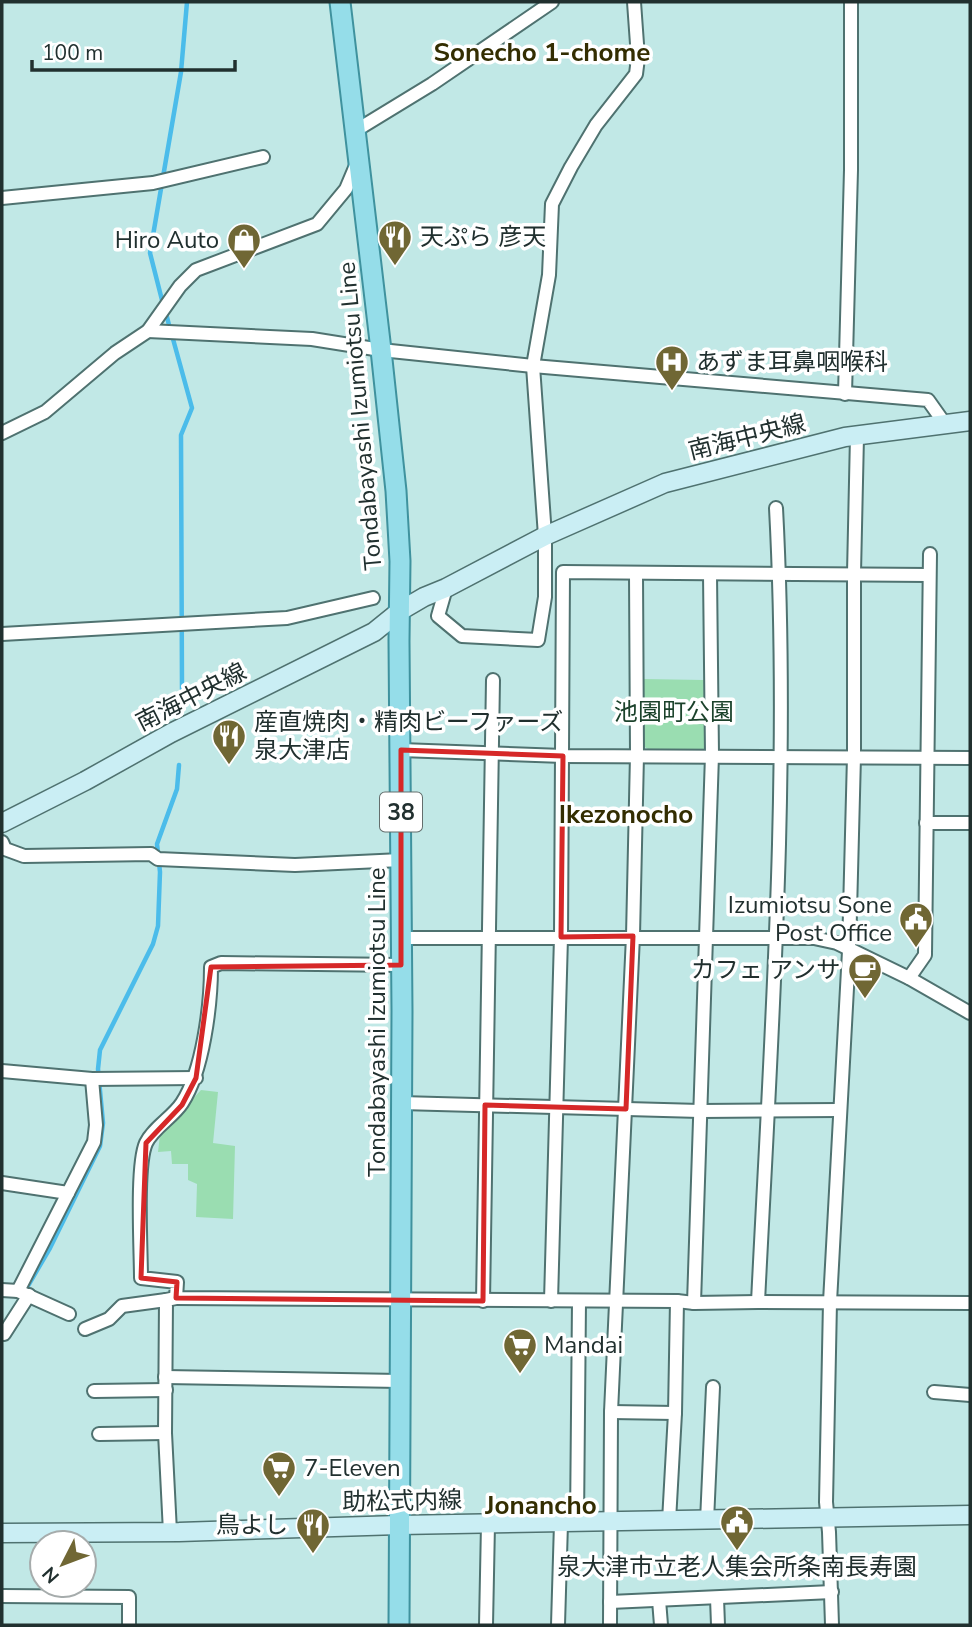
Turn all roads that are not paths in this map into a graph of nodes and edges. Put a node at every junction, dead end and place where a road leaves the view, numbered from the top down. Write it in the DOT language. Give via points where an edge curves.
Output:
graph roads {
  1 [pos="340,2"];
  2 [pos="550,2"];
  3 [pos="634,2"];
  4 [pos="851,2"];
  5 [pos="355,131"];
  6 [pos="263,158"];
  7 [pos="357,163"];
  8 [pos="2,198"];
  9 [pos="148,331"];
  10 [pos="381,350"];
  11 [pos="533,366"];
  12 [pos="845,394"];
  13 [pos="970,421"];
  14 [pos="945,424"];
  15 [pos="2,433"];
  16 [pos="857,436"];
  17 [pos="776,508"];
  18 [pos="545,536"];
  19 [pos="930,554"];
  20 [pos="854,573"];
  21 [pos="636,574"];
  22 [pos="710,574"];
  23 [pos="779,575"];
  24 [pos="929,575"];
  25 [pos="446,588"];
  26 [pos="373,598"];
  27 [pos="400,611"];
  28 [pos="2,634"];
  29 [pos="538,640"];
  30 [pos="563,641"];
  31 [pos="493,680"];
  32 [pos="401,750"];
  33 [pos="490,753"];
  34 [pos="637,755"];
  35 [pos="712,755"];
  36 [pos="563,756"];
  37 [pos="779,756"];
  38 [pos="854,756"];
  39 [pos="927,757"];
  40 [pos="970,758"];
  41 [pos="2,823"];
  42 [pos="926,823"];
  43 [pos="970,823"];
  44 [pos="2,842"];
  45 [pos="401,860"];
  46 [pos="633,936"];
  47 [pos="490,937"];
  48 [pos="561,937"];
  49 [pos="400,938"];
  50 [pos="706,938"];
  51 [pos="776,938"];
  52 [pos="849,951"];
  53 [pos="401,965"];
  54 [pos="909,978"];
  55 [pos="970,1013"];
  56 [pos="2,1071"];
  57 [pos="196,1078"];
  58 [pos="96,1079"];
  59 [pos="401,1103"];
  60 [pos="485,1105"];
  61 [pos="555,1107"];
  62 [pos="626,1108"];
  63 [pos="767,1109"];
  64 [pos="839,1110"];
  65 [pos="700,1111"];
  66 [pos="2,1183"];
  67 [pos="68,1193"];
  68 [pos="2,1290"];
  69 [pos="24,1293"];
  70 [pos="171,1299"];
  71 [pos="400,1299"];
  72 [pos="616,1300"];
  73 [pos="483,1301"];
  74 [pos="551,1301"];
  75 [pos="579,1301"];
  76 [pos="677,1301"];
  77 [pos="758,1302"];
  78 [pos="830,1302"];
  79 [pos="694,1303"];
  80 [pos="970,1303"];
  81 [pos="69,1314"];
  82 [pos="85,1329"];
  83 [pos="4,1334"];
  84 [pos="165,1377"];
  85 [pos="400,1381"];
  86 [pos="712,1387"];
  87 [pos="166,1390"];
  88 [pos="94,1391"];
  89 [pos="934,1392"];
  90 [pos="970,1395"];
  91 [pos="611,1412"];
  92 [pos="675,1413"];
  93 [pos="165,1433"];
  94 [pos="99,1434"];
  95 [pos="970,1515"];
  96 [pos="828,1517"];
  97 [pos="669,1521"];
  98 [pos="707,1521"];
  99 [pos="610,1522"];
  100 [pos="569,1523"];
  101 [pos="488,1524"];
  102 [pos="400,1525"];
  103 [pos="170,1532"];
  104 [pos="2,1533"];
  105 [pos="832,1592"];
  106 [pos="2,1597"];
  107 [pos="717,1598"];
  108 [pos="659,1600"];
  109 [pos="610,1602"];
  110 [pos="129,1625"];
  111 [pos="399,1625"];
  112 [pos="485,1625"];
  113 [pos="558,1625"];
  114 [pos="610,1625"];
  115 [pos="661,1625"];
  116 [pos="718,1625"];
  117 [pos="832,1625"];
  1 -- 5 [label="main road, Tondabayashi Izumiotsu Line / 38"];
  2 -- 5 [label="street"];
  3 -- 11 [label="street" via="636,74 596,125 552,204 549,275"];
  4 -- 12 [label="street" via="852,170"];
  5 -- 7 [label="main road, Tondabayashi Izumiotsu Line / 38"];
  6 -- 8 [label="street" via="153,183"];
  7 -- 9 [label="street" via="346,189 317,224 196,270"];
  7 -- 10 [label="main road, Tondabayashi Izumiotsu Line / 38"];
  9 -- 10 [label="street" via="312,339"];
  9 -- 15 [label="street" via="45,412"];
  10 -- 11 [label="street"];
  10 -- 27 [label="main road, Tondabayashi Izumiotsu Line / 38" via="396,491"];
  11 -- 12 [label="street"];
  11 -- 18 [label="street"];
  12 -- 14 [label="street" via="928,400"];
  13 -- 14 [label="street, 南海中央線"];
  14 -- 16 [label="street, 南海中央線"];
  16 -- 18 [label="street, 南海中央線" via="665,483"];
  16 -- 20 [label="street"];
  17 -- 23 [label="street"];
  18 -- 25 [label="street, 南海中央線"];
  18 -- 29 [label="street" via="545,597"];
  19 -- 24 [label="street"];
  20 -- 23 [label="street"];
  20 -- 24 [label="street"];
  20 -- 38 [label="street"];
  21 -- 22 [label="street"];
  21 -- 30 [label="street" via="563,572"];
  21 -- 34 [label="street"];
  22 -- 23 [label="street"];
  22 -- 35 [label="street"];
  23 -- 37 [label="street"];
  24 -- 39 [label="street"];
  25 -- 27 [label="street, 南海中央線"];
  25 -- 29 [label="street" via="438,615 462,636"];
  26 -- 28 [label="street" via="287,618"];
  27 -- 32 [label="main road, Tondabayashi Izumiotsu Line / 38"];
  27 -- 41 [label="street, 南海中央線" via="374,632"];
  29 -- 30 [label="street"];
  30 -- 36 [label="street"];
  31 -- 33 [label="street"];
  32 -- 33 [label="street"];
  32 -- 45 [label="main road, Tondabayashi Izumiotsu Line / 38"];
  33 -- 36 [label="street"];
  33 -- 47 [label="street"];
  34 -- 35 [label="street"];
  34 -- 36 [label="street"];
  34 -- 46 [label="street"];
  35 -- 37 [label="street"];
  35 -- 50 [label="street"];
  36 -- 48 [label="street"];
  37 -- 38 [label="street"];
  37 -- 51 [label="street"];
  38 -- 39 [label="street"];
  38 -- 52 [label="street"];
  39 -- 40 [label="street"];
  39 -- 42 [label="street"];
  42 -- 43 [label="street"];
  42 -- 54 [label="street" via="925,955"];
  44 -- 45 [label="street" via="5,849 23,856 151,854 161,859 295,865"];
  45 -- 49 [label="main road, Tondabayashi Izumiotsu Line / 38"];
  46 -- 48 [label="street"];
  46 -- 50 [label="street"];
  46 -- 62 [label="street"];
  47 -- 48 [label="street"];
  47 -- 49 [label="street"];
  47 -- 60 [label="street"];
  48 -- 61 [label="street"];
  49 -- 53 [label="main road, Tondabayashi Izumiotsu Line / 38"];
  50 -- 51 [label="street"];
  50 -- 65 [label="street"];
  51 -- 52 [label="street" via="814,938"];
  51 -- 63 [label="street"];
  52 -- 54 [label="street"];
  52 -- 64 [label="street"];
  53 -- 57 [label="street" via="221,963 211,967"];
  53 -- 59 [label="main road, Tondabayashi Izumiotsu Line / 38"];
  54 -- 55 [label="street"];
  56 -- 58 [label="street"];
  57 -- 58 [label="street"];
  57 -- 70 [label="street" via="182,1105 146,1143 141,1170 141,1278 177,1282"];
  58 -- 67 [label="street" via="94,1142"];
  59 -- 60 [label="street"];
  59 -- 71 [label="main road, Tondabayashi Izumiotsu Line / 38"];
  60 -- 61 [label="street"];
  60 -- 73 [label="street"];
  61 -- 62 [label="street"];
  61 -- 74 [label="street"];
  62 -- 65 [label="street"];
  62 -- 72 [label="street"];
  63 -- 64 [label="street"];
  63 -- 65 [label="street"];
  63 -- 77 [label="street"];
  64 -- 78 [label="street"];
  65 -- 79 [label="street"];
  66 -- 67 [label="street"];
  67 -- 69 [label="street"];
  68 -- 69 [label="street"];
  69 -- 81 [label="street"];
  69 -- 83 [label="street"];
  70 -- 71 [label="street"];
  70 -- 82 [label="street" via="121,1306 109,1319"];
  70 -- 84 [label="street"];
  71 -- 73 [label="street"];
  71 -- 85 [label="main road, Tondabayashi Izumiotsu Line / 38"];
  72 -- 75 [label="street"];
  72 -- 76 [label="street"];
  72 -- 91 [label="street"];
  73 -- 74 [label="street"];
  74 -- 75 [label="street"];
  75 -- 100 [label="street"];
  76 -- 79 [label="street"];
  76 -- 92 [label="street"];
  77 -- 78 [label="street"];
  77 -- 79 [label="street"];
  78 -- 80 [label="street"];
  78 -- 96 [label="street"];
  84 -- 85 [label="street"];
  84 -- 87 [label="street"];
  85 -- 102 [label="main road, Tondabayashi Izumiotsu Line / 38"];
  86 -- 98 [label="street"];
  87 -- 88 [label="street"];
  87 -- 93 [label="street"];
  89 -- 90 [label="street"];
  91 -- 92 [label="street"];
  91 -- 99 [label="street"];
  92 -- 97 [label="street"];
  93 -- 94 [label="street"];
  93 -- 103 [label="street"];
  95 -- 96 [label="street, 助松式内線"];
  96 -- 98 [label="street, 助松式内線"];
  96 -- 105 [label="street"];
  97 -- 98 [label="street, 助松式内線"];
  97 -- 99 [label="street, 助松式内線"];
  99 -- 100 [label="street, 助松式内線"];
  99 -- 109 [label="street"];
  100 -- 101 [label="street, 助松式内線"];
  100 -- 113 [label="street"];
  101 -- 102 [label="street, 助松式内線"];
  101 -- 112 [label="street"];
  102 -- 103 [label="street, 助松式内線"];
  102 -- 111 [label="main road, Tondabayashi Izumiotsu Line / 38"];
  103 -- 104 [label="street, 助松式内線"];
  105 -- 107 [label="street"];
  105 -- 117 [label="street"];
  106 -- 110 [label="street" via="128,1597"];
  107 -- 108 [label="street"];
  107 -- 116 [label="street"];
  108 -- 109 [label="street"];
  108 -- 115 [label="street"];
  109 -- 114 [label="street"];
}
